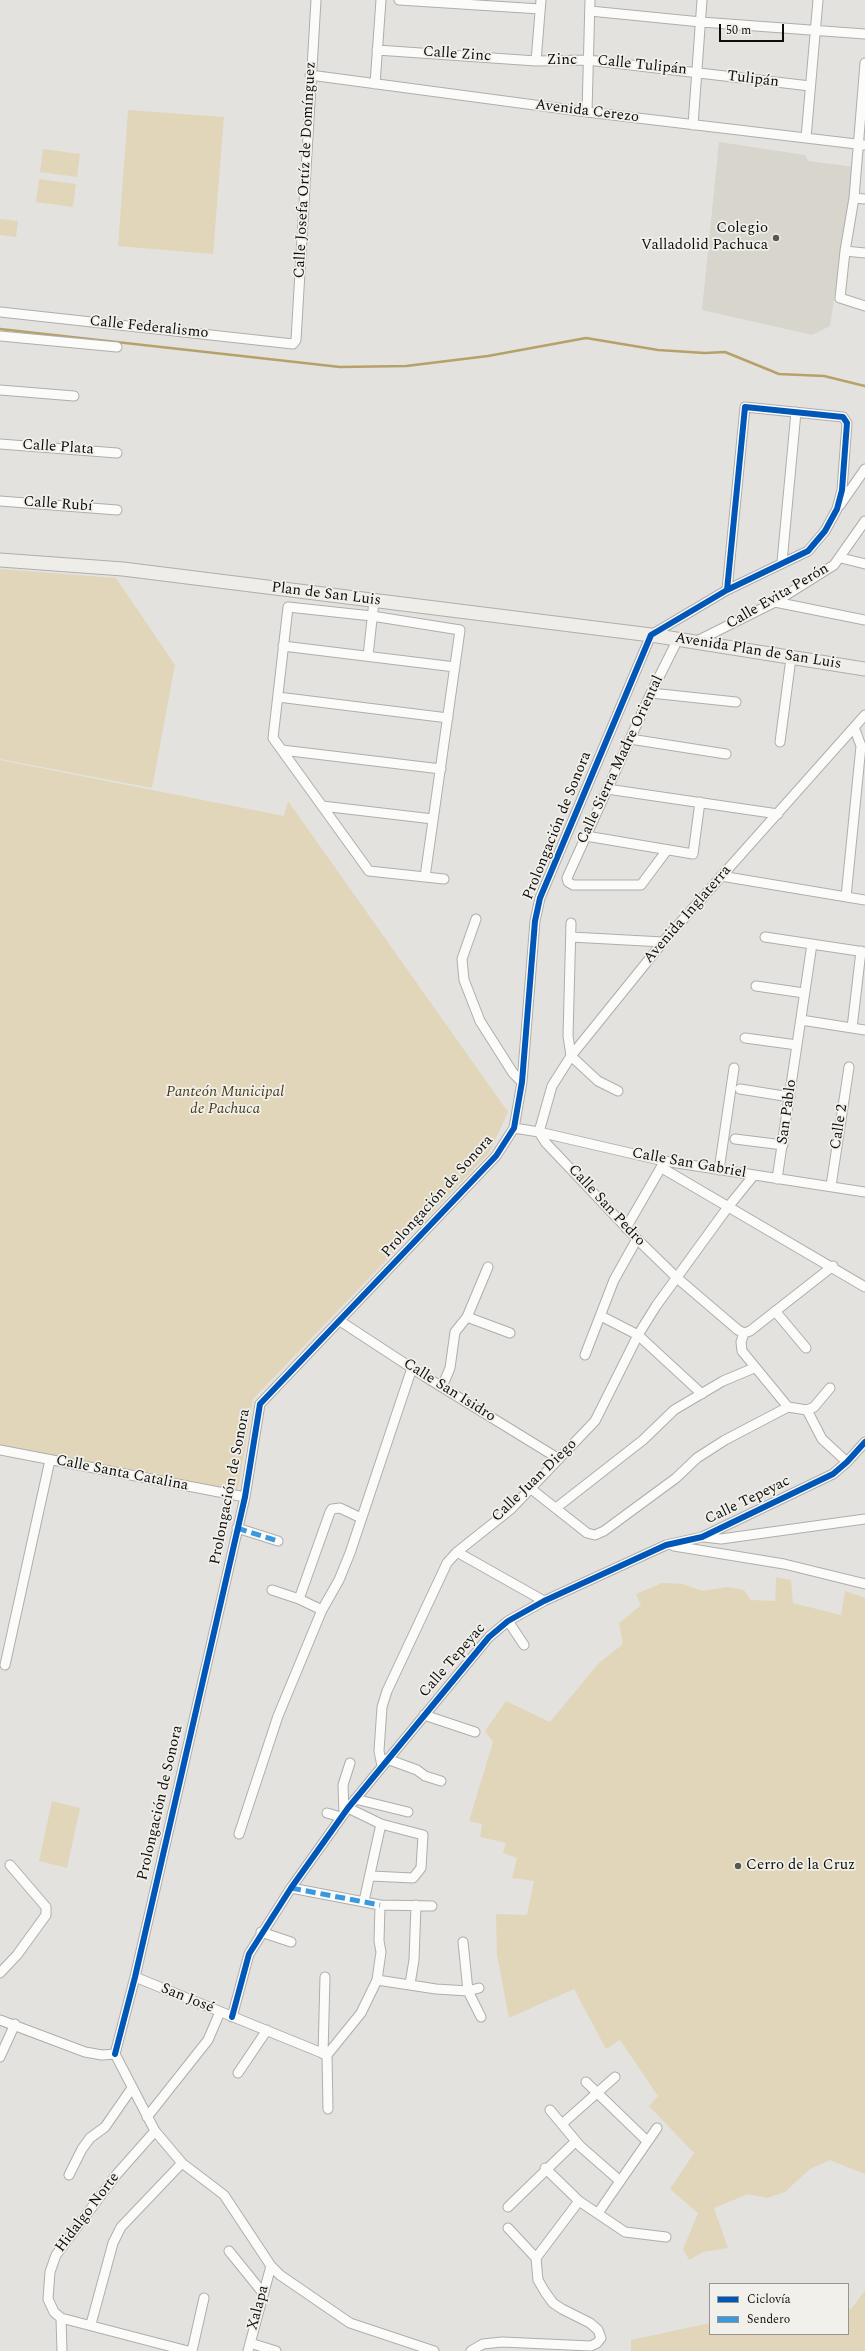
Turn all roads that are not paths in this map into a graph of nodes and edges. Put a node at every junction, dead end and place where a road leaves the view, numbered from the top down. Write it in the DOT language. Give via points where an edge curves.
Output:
graph roads {
  1 [pos="316,0"];
  2 [pos="381,0"];
  3 [pos="399,0"];
  4 [pos="590,0"];
  5 [pos="702,0"];
  6 [pos="818,0"];
  7 [pos="540,5"];
  8 [pos="590,11"];
  9 [pos="701,22"];
  10 [pos="816,30"];
  11 [pos="865,34"];
  12 [pos="377,50"];
  13 [pos="588,60"];
  14 [pos="536,61"];
  15 [pos="865,63"];
  16 [pos="696,73"];
  17 [pos="310,75"];
  18 [pos="375,84"];
  19 [pos="810,86"];
  20 [pos="864,90"];
  21 [pos="586,112"];
  22 [pos="693,125"];
  23 [pos="806,138"];
  24 [pos="862,144"];
  25 [pos="854,198"];
  26 [pos="865,199"];
  27 [pos="845,251"];
  28 [pos="865,253"];
  29 [pos="865,306"];
  30 [pos="0,312"];
  31 [pos="0,336"];
  32 [pos="296,340"];
  33 [pos="116,347"];
  34 [pos="0,390"];
  35 [pos="74,396"];
  36 [pos="796,412"];
  37 [pos="0,444"];
  38 [pos="117,453"];
  39 [pos="865,469"];
  40 [pos="0,501"];
  41 [pos="837,509"];
  42 [pos="117,510"];
  43 [pos="865,521"];
  44 [pos="841,558"];
  45 [pos="0,560"];
  46 [pos="782,562"];
  47 [pos="865,564"];
  48 [pos="727,590"];
  49 [pos="374,601"];
  50 [pos="775,602"];
  51 [pos="372,616"];
  52 [pos="865,620"];
  53 [pos="651,635"];
  54 [pos="678,639"];
  55 [pos="695,642"];
  56 [pos="283,646"];
  57 [pos="368,656"];
  58 [pos="790,658"];
  59 [pos="455,667"];
  60 [pos="865,669"];
  61 [pos="651,693"];
  62 [pos="278,697"];
  63 [pos="736,702"];
  64 [pos="865,715"];
  65 [pos="448,718"];
  66 [pos="854,728"];
  67 [pos="630,739"];
  68 [pos="780,742"];
  69 [pos="282,750"];
  70 [pos="726,754"];
  71 [pos="440,769"];
  72 [pos="607,789"];
  73 [pos="700,802"];
  74 [pos="322,806"];
  75 [pos="778,814"];
  76 [pos="433,819"];
  77 [pos="586,836"];
  78 [pos="667,850"];
  79 [pos="721,876"];
  80 [pos="425,877"];
  81 [pos="444,879"];
  82 [pos="846,898"];
  83 [pos="865,900"];
  84 [pos="476,918"];
  85 [pos="571,923"];
  86 [pos="571,937"];
  87 [pos="765,937"];
  88 [pos="662,942"];
  89 [pos="812,944"];
  90 [pos="863,952"];
  91 [pos="756,986"];
  92 [pos="804,993"];
  93 [pos="801,1020"];
  94 [pos="852,1028"];
  95 [pos="865,1030"];
  96 [pos="745,1038"];
  97 [pos="797,1045"];
  98 [pos="571,1056"];
  99 [pos="849,1067"];
  100 [pos="734,1068"];
  101 [pos="522,1082"];
  102 [pos="740,1090"];
  103 [pos="618,1091"];
  104 [pos="790,1097"];
  105 [pos="514,1128"];
  106 [pos="539,1132"];
  107 [pos="735,1140"];
  108 [pos="783,1145"];
  109 [pos="663,1165"];
  110 [pos="719,1170"];
  111 [pos="754,1175"];
  112 [pos="777,1179"];
  113 [pos="831,1186"];
  114 [pos="865,1192"];
  115 [pos="728,1207"];
  116 [pos="626,1228"];
  117 [pos="637,1239"];
  118 [pos="833,1266"];
  119 [pos="488,1267"];
  120 [pos="676,1277"];
  121 [pos="863,1283"];
  122 [pos="775,1311"];
  123 [pos="601,1316"];
  124 [pos="466,1317"];
  125 [pos="340,1320"];
  126 [pos="510,1332"];
  127 [pos="744,1332"];
  128 [pos="638,1335"];
  129 [pos="806,1348"];
  130 [pos="585,1355"];
  131 [pos="754,1368"];
  132 [pos="418,1372"];
  133 [pos="442,1387"];
  134 [pos="830,1388"];
  135 [pos="702,1394"];
  136 [pos="788,1407"];
  137 [pos="807,1410"];
  138 [pos="865,1442"];
  139 [pos="0,1452"];
  140 [pos="559,1459"];
  141 [pos="50,1460"];
  142 [pos="847,1462"];
  143 [pos="530,1488"];
  144 [pos="245,1497"];
  145 [pos="556,1508"];
  146 [pos="361,1518"];
  147 [pos="865,1519"];
  148 [pos="237,1528"];
  149 [pos="702,1537"];
  150 [pos="278,1541"];
  151 [pos="666,1545"];
  152 [pos="457,1552"];
  153 [pos="865,1584"];
  154 [pos="272,1590"];
  155 [pos="299,1599"];
  156 [pos="544,1601"];
  157 [pos="322,1610"];
  158 [pos="508,1621"];
  159 [pos="524,1645"];
  160 [pos="4,1665"];
  161 [pos="424,1715"];
  162 [pos="475,1732"];
  163 [pos="385,1762"];
  164 [pos="350,1763"];
  165 [pos="441,1781"];
  166 [pos="355,1799"];
  167 [pos="408,1812"];
  168 [pos="327,1813"];
  169 [pos="344,1813"];
  170 [pos="381,1824"];
  171 [pos="238,1834"];
  172 [pos="10,1865"];
  173 [pos="371,1876"];
  174 [pos="291,1888"];
  175 [pos="364,1901"];
  176 [pos="380,1905"];
  177 [pos="416,1905"];
  178 [pos="432,1906"];
  179 [pos="261,1932"];
  180 [pos="291,1942"];
  181 [pos="463,1942"];
  182 [pos="0,1973"];
  183 [pos="325,1977"];
  184 [pos="136,1978"];
  185 [pos="377,1980"];
  186 [pos="410,1984"];
  187 [pos="479,1988"];
  188 [pos="468,1990"];
  189 [pos="225,2014"];
  190 [pos="481,2017"];
  191 [pos="0,2020"];
  192 [pos="15,2024"];
  193 [pos="267,2030"];
  194 [pos="115,2054"];
  195 [pos="325,2054"];
  196 [pos="0,2057"];
  197 [pos="238,2073"];
  198 [pos="615,2077"];
  199 [pos="586,2082"];
  200 [pos="132,2088"];
  201 [pos="596,2094"];
  202 [pos="328,2109"];
  203 [pos="550,2110"];
  204 [pos="151,2124"];
  205 [pos="562,2124"];
  206 [pos="657,2128"];
  207 [pos="576,2141"];
  208 [pos="647,2141"];
  209 [pos="182,2163"];
  210 [pos="545,2168"];
  211 [pos="69,2175"];
  212 [pos="620,2181"];
  213 [pos="579,2201"];
  214 [pos="508,2207"];
  215 [pos="598,2213"];
  216 [pos="508,2228"];
  217 [pos="666,2237"];
  218 [pos="229,2251"];
  219 [pos="536,2258"];
  220 [pos="271,2266"];
  221 [pos="263,2293"];
  222 [pos="204,2298"];
  223 [pos="62,2318"];
  224 [pos="91,2324"];
  225 [pos="249,2347"];
  226 [pos="62,2351"];
  227 [pos="188,2351"];
  228 [pos="192,2351"];
  229 [pos="276,2351"];
  230 [pos="434,2351"];
  231 [pos="471,2351"];
  1 -- 17 [label="street, Calle Josefa Ortíz de Domínguez"];
  2 -- 12 [label="street"];
  3 -- 7 [label="street"];
  4 -- 8 [label="street"];
  5 -- 9 [label="street"];
  6 -- 10 [label="street"];
  7 -- 14 [label="street"];
  8 -- 9 [label="street"];
  8 -- 13 [label="street"];
  9 -- 10 [label="street"];
  9 -- 16 [label="street"];
  10 -- 11 [label="street"];
  10 -- 19 [label="street"];
  12 -- 14 [label="street, Calle Zinc"];
  12 -- 18 [label="street"];
  13 -- 14 [label="street, Zinc"];
  13 -- 16 [label="street, Calle Tulipán"];
  13 -- 21 [label="street"];
  15 -- 20 [label="street"];
  16 -- 19 [label="street, Tulipán"];
  16 -- 22 [label="street"];
  17 -- 18 [label="street, Avenida Cerezo"];
  17 -- 32 [label="street, Calle Josefa Ortíz de Domínguez"];
  18 -- 21 [label="street, Avenida Cerezo"];
  19 -- 23 [label="street"];
  20 -- 24 [label="street"];
  21 -- 22 [label="street, Avenida Cerezo"];
  22 -- 23 [label="street, Avenida Cerezo"];
  23 -- 24 [label="street, Avenida Cerezo"];
  24 -- 25 [label="street"];
  25 -- 26 [label="street"];
  25 -- 27 [label="street"];
  27 -- 28 [label="street"];
  27 -- 29 [label="street" via="840,298"];
  30 -- 32 [label="street, Calle Federalismo" via="294,344"];
  31 -- 33 [label="street, Calle Federalismo"];
  34 -- 35 [label="street"];
  36 -- 41 [label="street" via="843,416 846,419 842,490"];
  36 -- 46 [label="street"];
  36 -- 48 [label="street" via="745,407"];
  37 -- 38 [label="street, Calle Plata"];
  39 -- 41 [label="street"];
  40 -- 42 [label="street, Calle Rubí"];
  41 -- 46 [label="street" via="825,531 808,551"];
  43 -- 44 [label="street, Calle Evita Perón"];
  44 -- 47 [label="street"];
  44 -- 50 [label="street, Calle Evita Perón"];
  45 -- 49 [label="street, Plan de San Luis" via="123,569"];
  46 -- 48 [label="street"];
  48 -- 53 [label="street"];
  49 -- 51 [label="street"];
  49 -- 53 [label="street, Plan de San Luis"];
  50 -- 52 [label="street"];
  50 -- 55 [label="street, Calle Evita Perón"];
  51 -- 56 [label="street" via="288,607"];
  51 -- 57 [label="street"];
  51 -- 59 [label="street" via="460,630"];
  53 -- 54 [label="street, Avenida Plan de San Luis"];
  53 -- 101 [label="street, Prolongación de Sonora" via="540,898"];
  54 -- 55 [label="street, Avenida Plan de San Luis"];
  54 -- 61 [label="street, Calle Sierra Madre Oriental"];
  55 -- 58 [label="street, Avenida Plan de San Luis"];
  56 -- 57 [label="street"];
  56 -- 62 [label="street"];
  57 -- 59 [label="street"];
  58 -- 60 [label="street, Avenida Plan de San Luis"];
  58 -- 68 [label="street"];
  59 -- 65 [label="street"];
  61 -- 63 [label="street"];
  61 -- 67 [label="street, Calle Sierra Madre Oriental"];
  62 -- 65 [label="street"];
  62 -- 69 [label="street" via="273,738"];
  64 -- 66 [label="street, Avenida Inglaterra"];
  65 -- 71 [label="street"];
  66 -- 75 [label="street, Avenida Inglaterra"];
  66 -- 82 [label="street" via="861,746"];
  67 -- 70 [label="street"];
  67 -- 72 [label="street, Calle Sierra Madre Oriental"];
  69 -- 71 [label="street"];
  69 -- 74 [label="street"];
  71 -- 76 [label="street"];
  72 -- 73 [label="street"];
  72 -- 77 [label="street, Calle Sierra Madre Oriental"];
  73 -- 75 [label="street"];
  73 -- 78 [label="street" via="693,854"];
  74 -- 76 [label="street"];
  74 -- 80 [label="street" via="370,871"];
  75 -- 79 [label="street, Avenida Inglaterra"];
  76 -- 80 [label="street"];
  77 -- 78 [label="street"];
  77 -- 78 [label="street, Calle Sierra Madre Oriental" via="567,878 572,885 641,885"];
  79 -- 82 [label="street"];
  79 -- 88 [label="street, Avenida Inglaterra"];
  80 -- 81 [label="street"];
  82 -- 83 [label="street"];
  84 -- 101 [label="street" via="462,959 464,980 480,1021 513,1073"];
  85 -- 86 [label="street"];
  86 -- 88 [label="street"];
  86 -- 98 [label="street" via="568,1036"];
  87 -- 89 [label="street"];
  88 -- 98 [label="street, Avenida Inglaterra"];
  89 -- 90 [label="street"];
  89 -- 92 [label="street, San Pablo"];
  90 -- 94 [label="street"];
  91 -- 92 [label="street"];
  92 -- 93 [label="street, San Pablo"];
  93 -- 94 [label="street"];
  93 -- 97 [label="street, San Pablo"];
  94 -- 95 [label="street"];
  96 -- 97 [label="street"];
  97 -- 104 [label="street, San Pablo"];
  98 -- 103 [label="street" via="598,1081"];
  98 -- 106 [label="street, Avenida Inglaterra" via="552,1086"];
  99 -- 113 [label="street, Calle 2"];
  100 -- 110 [label="street"];
  101 -- 105 [label="street, Prolongación de Sonora"];
  102 -- 104 [label="street"];
  104 -- 108 [label="street, San Pablo"];
  105 -- 106 [label="street, Calle San Gabriel"];
  105 -- 125 [label="street, Prolongación de Sonora" via="496,1156"];
  106 -- 109 [label="street, Calle San Gabriel"];
  106 -- 116 [label="street, Calle San Pedro" via="546,1143"];
  107 -- 108 [label="street"];
  108 -- 112 [label="street, San Pablo"];
  109 -- 110 [label="street, Calle San Gabriel"];
  109 -- 115 [label="street"];
  109 -- 116 [label="street"];
  110 -- 111 [label="street, Calle San Gabriel"];
  111 -- 112 [label="street, Calle San Gabriel"];
  111 -- 115 [label="street, Calle Juan Diego"];
  112 -- 113 [label="street, Calle San Gabriel"];
  113 -- 114 [label="street, Calle San Gabriel"];
  115 -- 118 [label="street"];
  115 -- 120 [label="street, Calle Juan Diego"];
  116 -- 117 [label="street, Calle San Pedro"];
  117 -- 120 [label="street, Calle San Pedro"];
  117 -- 123 [label="street" via="614,1280"];
  118 -- 121 [label="street"];
  118 -- 122 [label="street"];
  119 -- 124 [label="street"];
  120 -- 127 [label="street, Calle San Pedro" via="738,1330"];
  120 -- 128 [label="street, Calle Juan Diego"];
  122 -- 127 [label="street" via="750,1331"];
  122 -- 129 [label="street"];
  123 -- 128 [label="street"];
  123 -- 130 [label="street"];
  124 -- 126 [label="street"];
  124 -- 133 [label="street" via="455,1332 450,1368"];
  125 -- 132 [label="street, Calle San Isidro"];
  125 -- 144 [label="street, Prolongación de Sonora" via="260,1404"];
  127 -- 131 [label="street" via="742,1351"];
  128 -- 135 [label="street"];
  128 -- 140 [label="street, Calle Juan Diego" via="596,1421"];
  131 -- 135 [label="street" via="723,1381"];
  131 -- 136 [label="street"];
  132 -- 133 [label="street, Calle San Isidro"];
  132 -- 146 [label="street"];
  133 -- 140 [label="street, Calle San Isidro"];
  134 -- 137 [label="street" via="814,1407"];
  135 -- 145 [label="street" via="674,1410 643,1440"];
  136 -- 137 [label="street"];
  136 -- 145 [label="street" via="698,1458 676,1478 596,1535 587,1533"];
  137 -- 142 [label="street" via="822,1439"];
  138 -- 142 [label="street, Calle Tepeyac"];
  139 -- 141 [label="street, Calle Santa Catalina"];
  140 -- 143 [label="street, Calle Juan Diego"];
  141 -- 144 [label="street, Calle Santa Catalina"];
  141 -- 160 [label="street"];
  142 -- 149 [label="street, Calle Tepeyac" via="833,1474"];
  143 -- 145 [label="street"];
  143 -- 152 [label="street, Calle Juan Diego" via="511,1509"];
  144 -- 148 [label="street, Prolongación de Sonora"];
  146 -- 155 [label="street" via="340,1508 332,1509"];
  146 -- 157 [label="street" via="339,1580"];
  147 -- 149 [label="street" via="721,1538"];
  148 -- 150 [label="street"];
  148 -- 184 [label="street, Prolongación de Sonora"];
  149 -- 151 [label="street, Calle Tepeyac"];
  151 -- 153 [label="street, Calle Tepeyac" via="784,1564"];
  151 -- 156 [label="street, Calle Tepeyac"];
  152 -- 156 [label="street"];
  152 -- 163 [label="street, Calle Juan Diego" via="447,1563 386,1691 381,1714 379,1751"];
  154 -- 155 [label="street"];
  155 -- 157 [label="street"];
  156 -- 158 [label="street, Calle Tepeyac"];
  157 -- 171 [label="street" via="278,1716"];
  158 -- 159 [label="street"];
  158 -- 161 [label="street, Calle Tepeyac" via="489,1638"];
  161 -- 162 [label="street"];
  161 -- 163 [label="street, Calle Tepeyac"];
  163 -- 165 [label="street" via="417,1770 425,1776"];
  163 -- 166 [label="street, Calle Tepeyac"];
  164 -- 169 [label="street" via="344,1785"];
  166 -- 167 [label="street"];
  166 -- 169 [label="street, Calle Tepeyac"];
  168 -- 169 [label="street"];
  169 -- 170 [label="street"];
  169 -- 174 [label="street, Calle Tepeyac"];
  170 -- 173 [label="street"];
  170 -- 173 [label="street" via="423,1835 421,1868 414,1878"];
  172 -- 182 [label="street" via="46,1907 46,1915 17,1955"];
  173 -- 175 [label="street"];
  174 -- 175 [label="street"];
  174 -- 179 [label="street, Calle Tepeyac"];
  175 -- 176 [label="street"];
  176 -- 177 [label="street"];
  176 -- 185 [label="street" via="381,1952"];
  177 -- 178 [label="street"];
  177 -- 186 [label="street" via="414,1960"];
  179 -- 180 [label="street"];
  179 -- 189 [label="street, Calle Tepeyac" via="249,1954"];
  181 -- 188 [label="street"];
  183 -- 195 [label="street"];
  184 -- 189 [label="street, San José"];
  184 -- 194 [label="street, Prolongación de Sonora"];
  185 -- 186 [label="street"];
  185 -- 195 [label="street" via="361,2013"];
  186 -- 188 [label="street" via="436,1989"];
  187 -- 188 [label="street"];
  188 -- 190 [label="street"];
  189 -- 193 [label="street, San José"];
  189 -- 204 [label="street, Hidalgo Norte"];
  191 -- 192 [label="street"];
  192 -- 194 [label="street" via="85,2052"];
  192 -- 196 [label="street"];
  193 -- 195 [label="street, San José"];
  193 -- 197 [label="street"];
  194 -- 200 [label="street"];
  195 -- 202 [label="street"];
  198 -- 201 [label="street"];
  199 -- 201 [label="street"];
  200 -- 204 [label="street"];
  200 -- 211 [label="street" via="105,2127 90,2138 82,2149"];
  201 -- 205 [label="street"];
  201 -- 208 [label="street"];
  203 -- 205 [label="street"];
  204 -- 209 [label="street"];
  204 -- 223 [label="street, Hidalgo Norte" via="56,2255 50,2272 48,2299 54,2312"];
  205 -- 207 [label="street"];
  206 -- 208 [label="street"];
  207 -- 210 [label="street"];
  207 -- 212 [label="street"];
  208 -- 212 [label="street"];
  209 -- 220 [label="street" via="224,2195"];
  209 -- 224 [label="street" via="121,2227 113,2243"];
  210 -- 213 [label="street"];
  210 -- 214 [label="street"];
  212 -- 215 [label="street"];
  213 -- 215 [label="street"];
  213 -- 219 [label="street"];
  215 -- 217 [label="street" via="625,2232"];
  216 -- 219 [label="street"];
  218 -- 221 [label="street"];
  219 -- 231 [label="street" via="538,2280 553,2303 590,2323 598,2330 601,2338 591,2346 502,2342 483,2344"];
  220 -- 221 [label="street, Xalapa"];
  220 -- 230 [label="street" via="280,2275 350,2323"];
  221 -- 225 [label="street, Xalapa"];
  222 -- 228 [label="street"];
  223 -- 224 [label="street"];
  223 -- 226 [label="street"];
  224 -- 227 [label="street"];
  225 -- 229 [label="street"];
}
